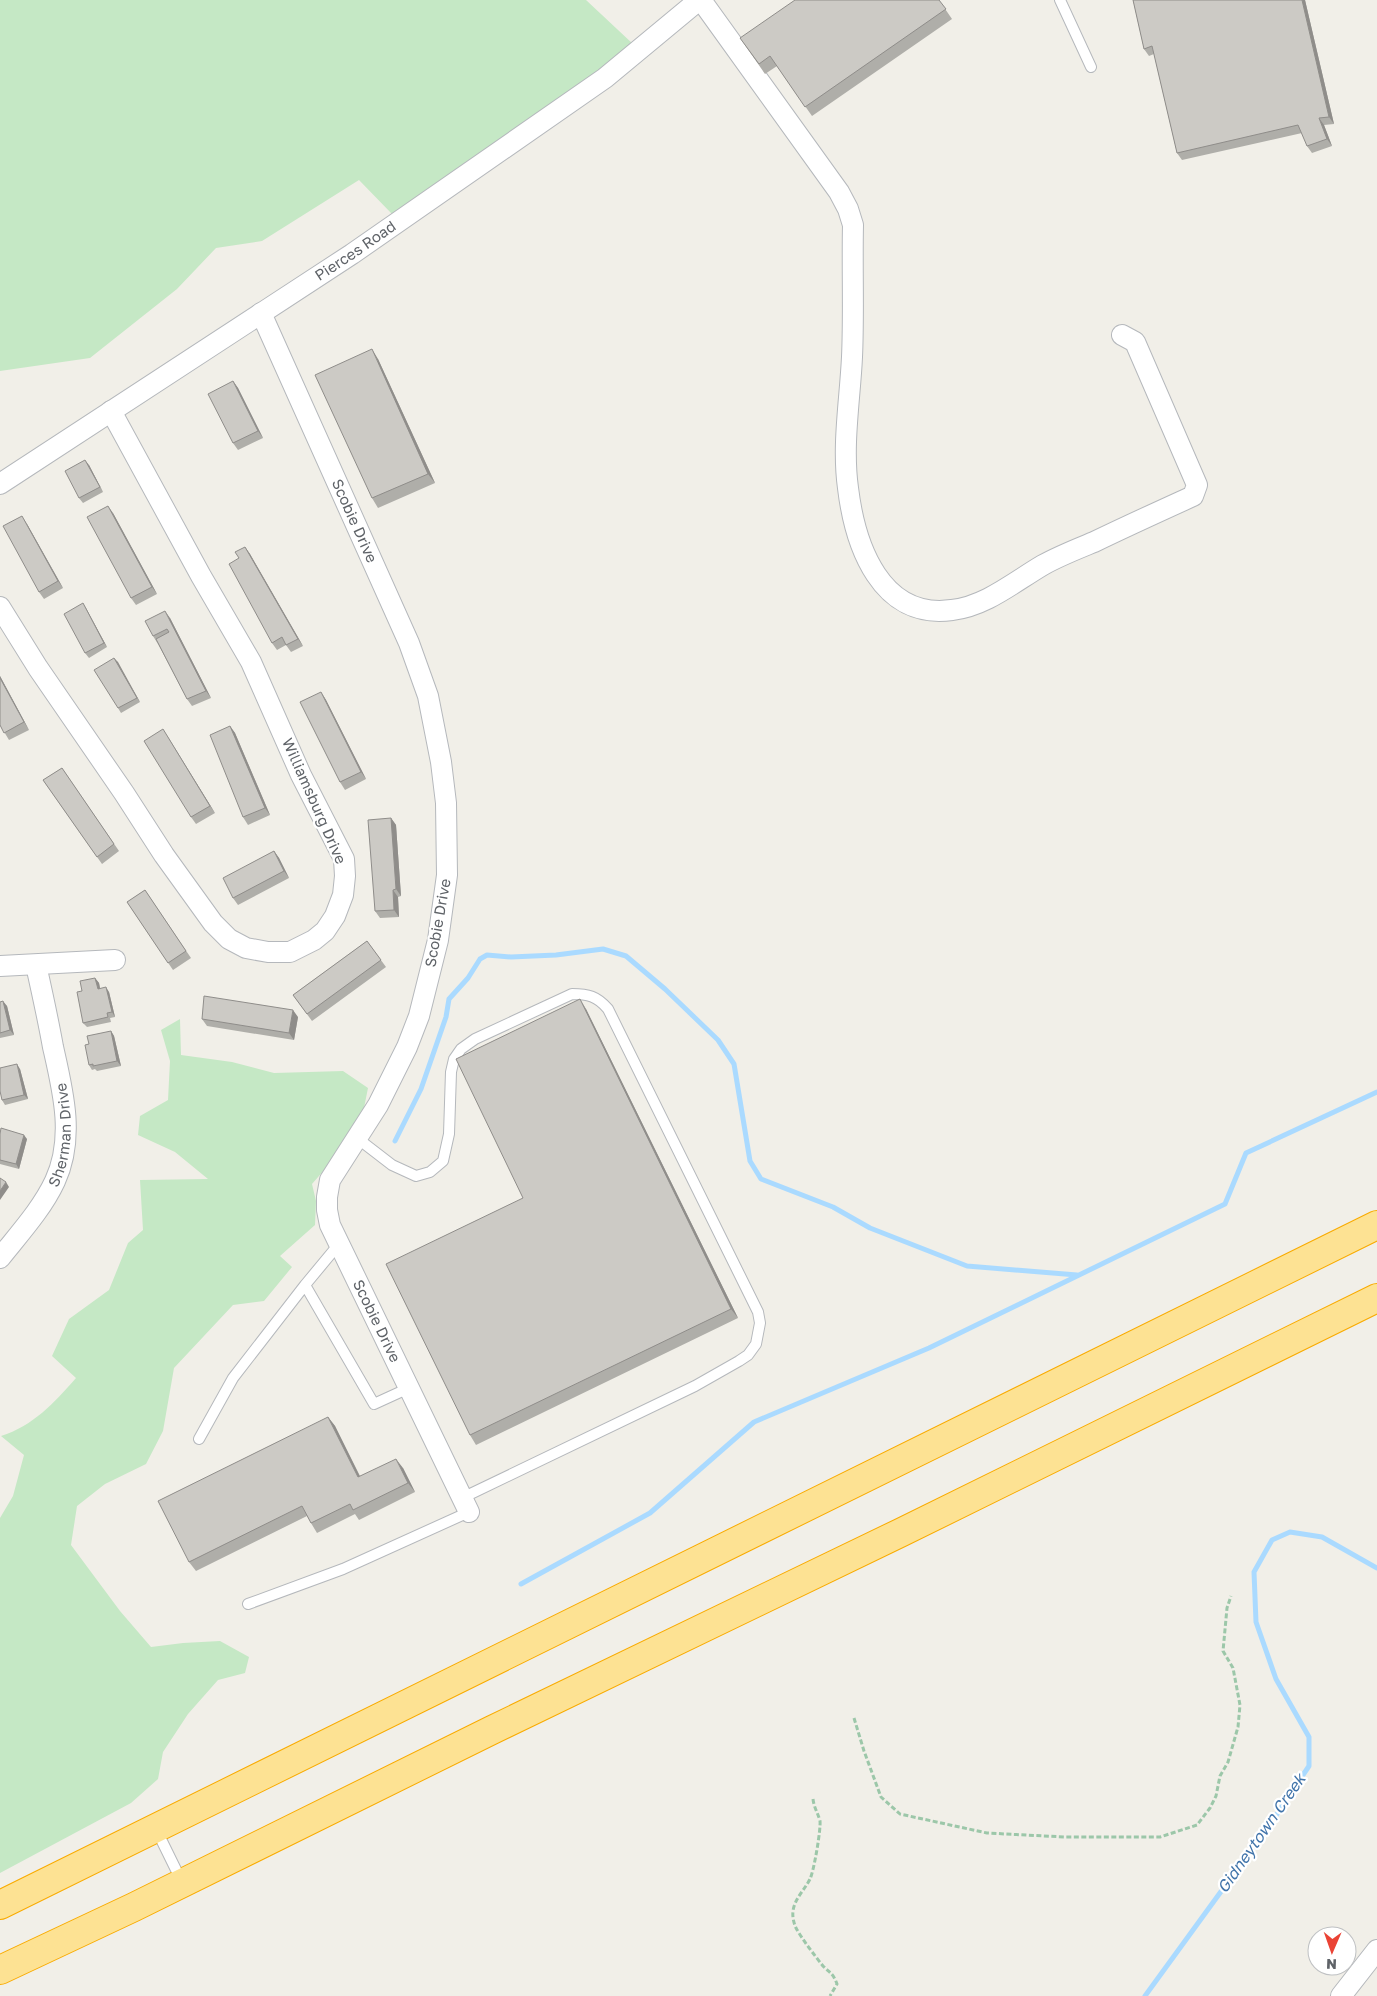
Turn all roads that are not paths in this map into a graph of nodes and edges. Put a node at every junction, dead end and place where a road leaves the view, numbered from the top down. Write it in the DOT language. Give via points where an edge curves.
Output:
graph roads {
  1 [pos="700,0"];
  2 [pos="1060,0"];
  3 [pos="1091,67"];
  4 [pos="261,313"];
  5 [pos="1122,335"];
  6 [pos="111,411"];
  7 [pos="0,484"];
  8 [pos="0,607"];
  9 [pos="115,960"];
  10 [pos="36,965"];
  11 [pos="0,966"];
  12 [pos="357,1138"];
  13 [pos="1377,1225"];
  14 [pos="339,1244"];
  15 [pos="0,1258"];
  16 [pos="305,1285"];
  17 [pos="1377,1298"];
  18 [pos="409,1388"];
  19 [pos="199,1439"];
  20 [pos="466,1505"];
  21 [pos="248,1604"];
  22 [pos="156,1829"];
  23 [pos="182,1882"];
  24 [pos="0,1905"];
  25 [pos="1377,1950"];
  26 [pos="0,1970"];
  27 [pos="1340,1996"];
  1 -- 4 [label="street, Pierces Road" via="605,78 352,254"];
  1 -- 5 [label="street" via="848,209 852,224 852,355 846,449 848,488 858,538 872,570 896,597 914,607 935,611 968,607 1044,565 1194,496 1197,485 1135,342"];
  2 -- 3 [label="lane"];
  4 -- 6 [label="street, Pierces Road"];
  4 -- 12 [label="street, Scobie Drive" via="409,642 428,696 442,762 447,875 438,940 419,1016 407,1047 378,1105"];
  6 -- 7 [label="street, Pierces Road"];
  6 -- 8 [label="street, Williamsburg Drive" via="251,662 301,775 344,860 343,895 336,916 325,931 290,952 268,952 246,948 229,939 212,923 164,856"];
  9 -- 10 [label="street"];
  10 -- 11 [label="street"];
  10 -- 15 [label="street, Sherman Drive" via="64,1099 66,1124 61,1164 54,1182"];
  12 -- 14 [label="street, Scobie Drive" via="330,1180 326,1197 330,1225"];
  12 -- 20 [label="lane" via="392,1165 416,1176 430,1172 443,1161 449,1134 451,1072 461,1049 475,1039 572,994 587,994 600,999 608,1009 758,1312 760,1323 756,1344 748,1355"];
  13 -- 22 [label="highway"];
  14 -- 16 [label="lane"];
  14 -- 18 [label="street, Scobie Drive"];
  16 -- 18 [label="lane" via="374,1404"];
  16 -- 19 [label="lane" via="233,1378"];
  17 -- 23 [label="highway"];
  18 -- 20 [label="street, Scobie Drive"];
  20 -- 21 [label="lane" via="343,1569"];
  22 -- 23 [label="lane"];
  22 -- 24 [label="highway"];
  23 -- 26 [label="highway"];
  25 -- 27 [label="street"];
}
